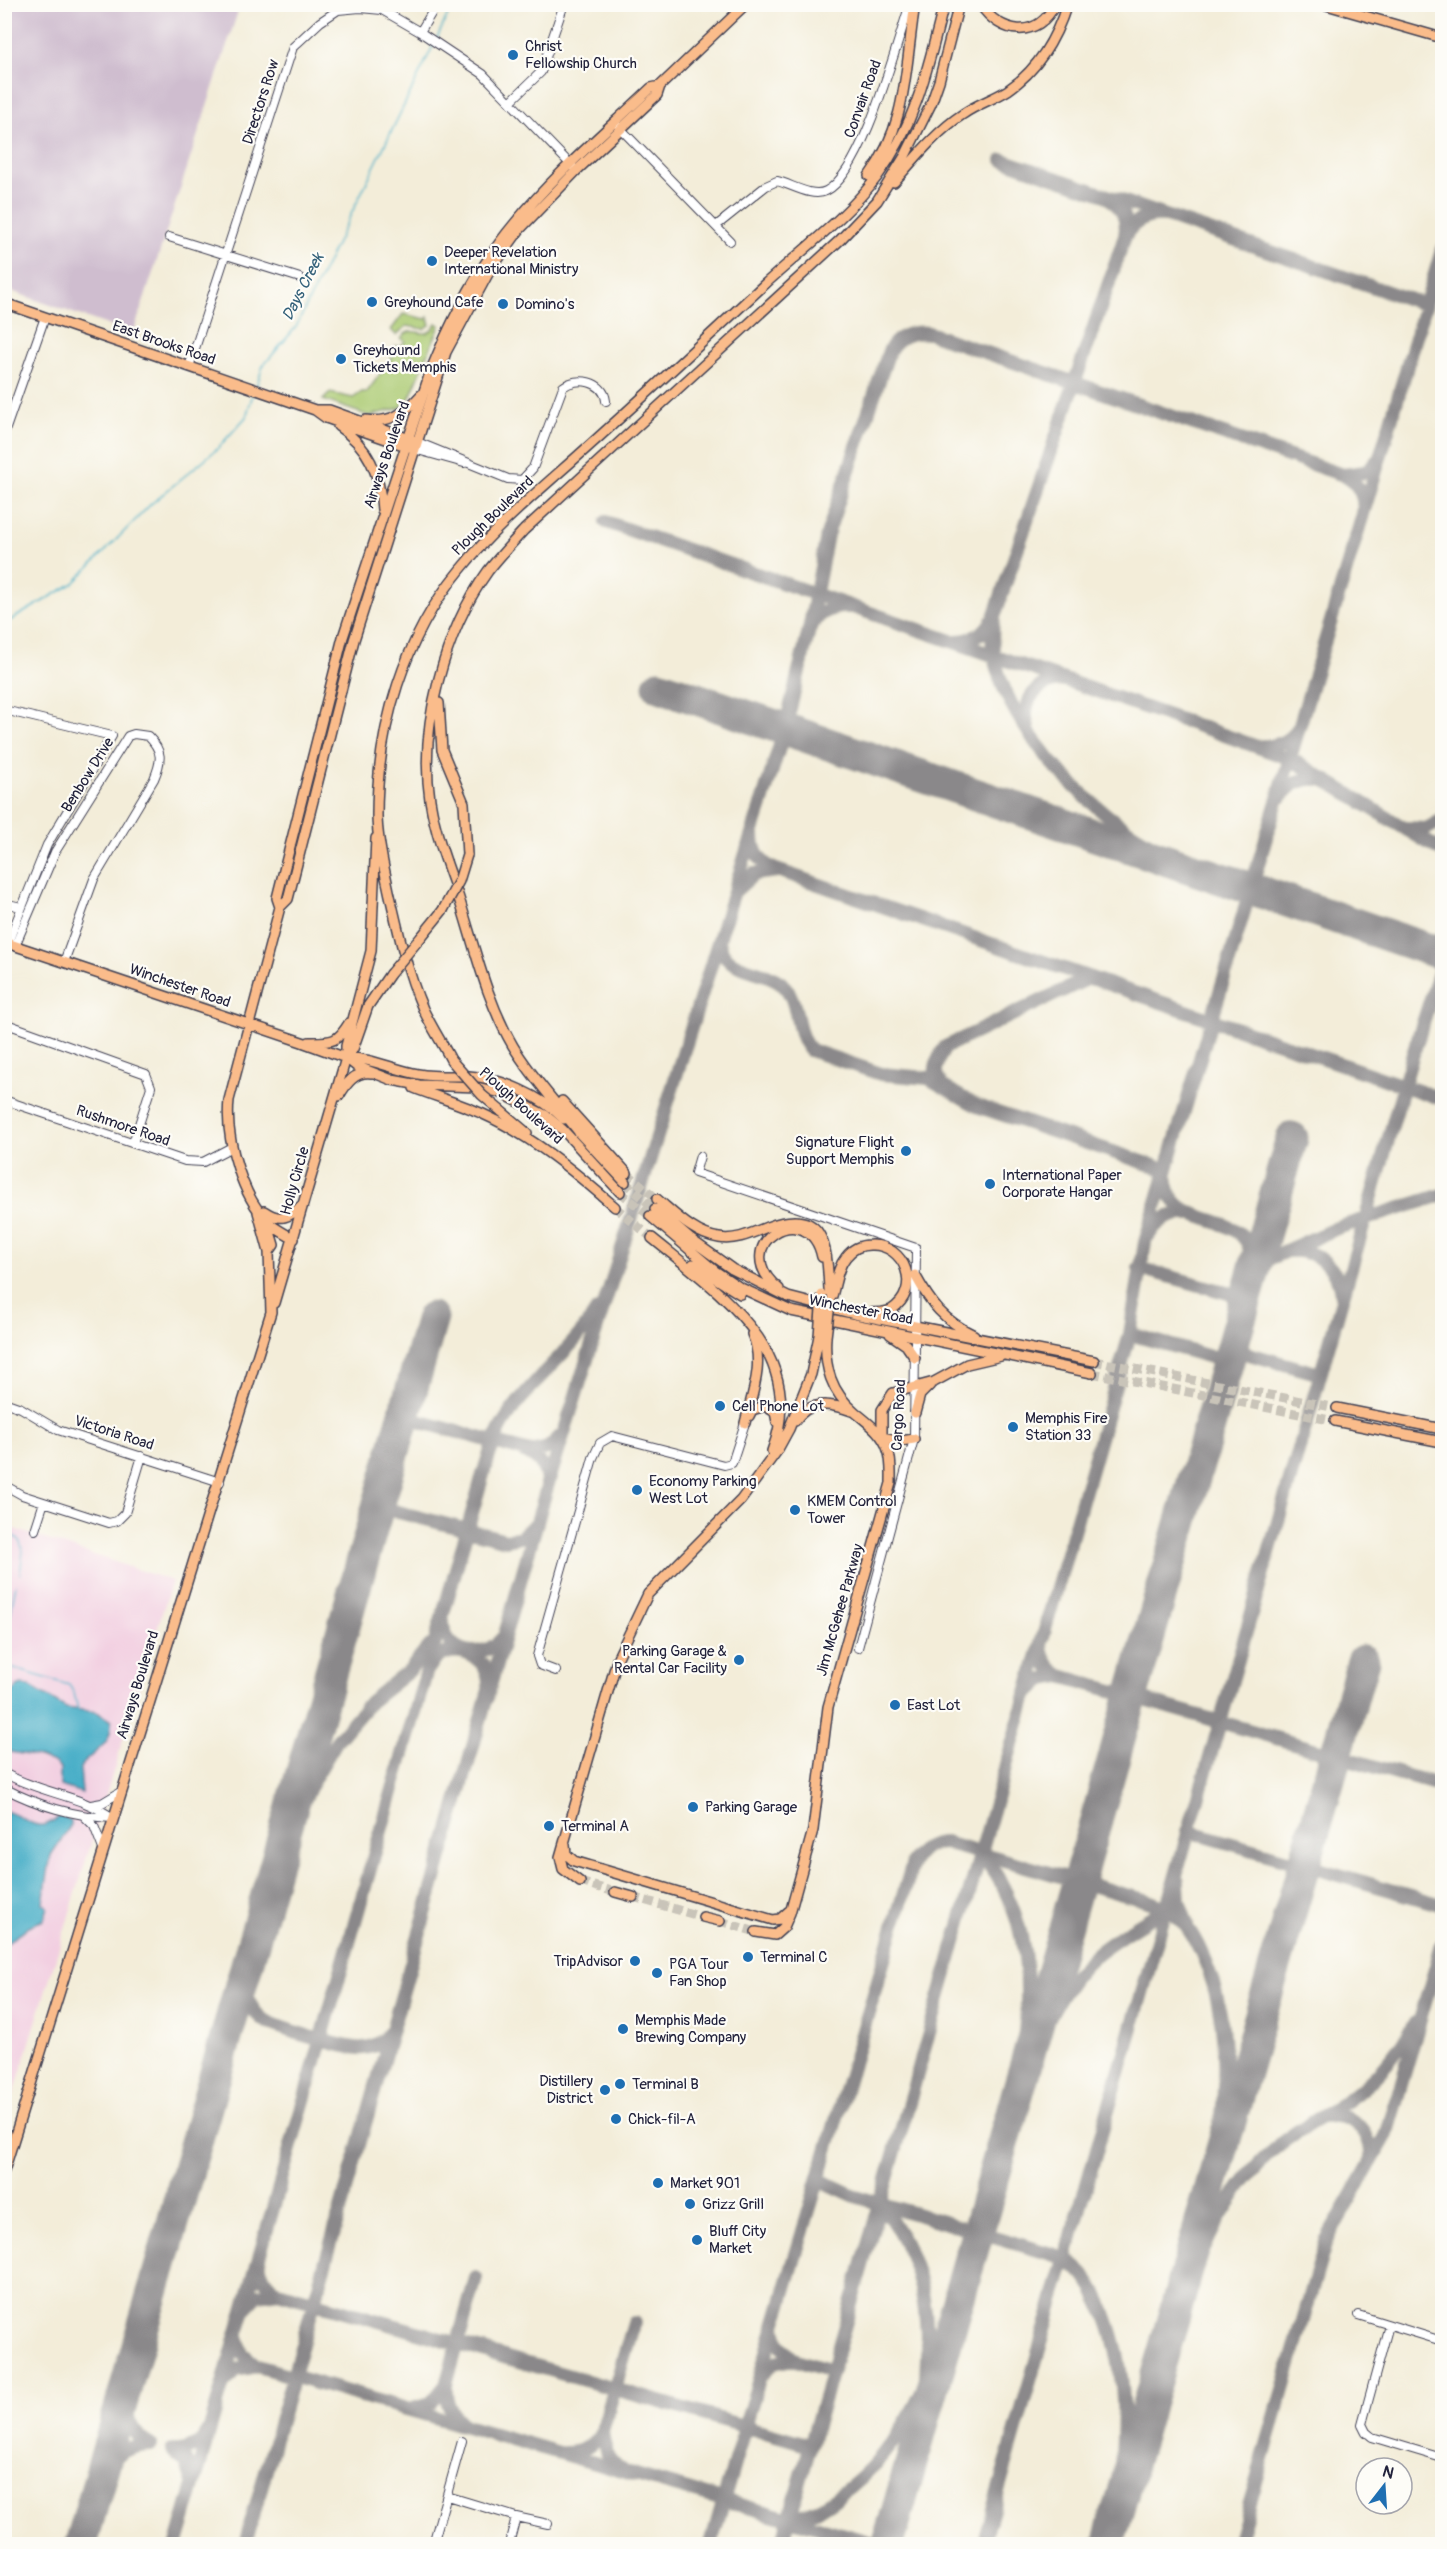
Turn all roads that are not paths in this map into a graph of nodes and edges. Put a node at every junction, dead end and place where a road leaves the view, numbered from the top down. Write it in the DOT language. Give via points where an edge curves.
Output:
graph roads {
  1 [pos="437,4"];
  2 [pos="564,4"];
  3 [pos="746,4"];
  4 [pos="910,4"];
  5 [pos="915,4"];
  6 [pos="944,4"];
  7 [pos="959,4"];
  8 [pos="980,4"];
  9 [pos="1055,4"];
  10 [pos="1067,4"];
  11 [pos="1323,4"];
  12 [pos="338,7"];
  13 [pos="383,7"];
  14 [pos="1342,7"];
  15 [pos="423,34"];
  16 [pos="1443,38"];
  17 [pos="511,101"];
  18 [pos="617,125"];
  19 [pos="573,168"];
  20 [pos="876,201"];
  21 [pos="841,216"];
  22 [pos="717,226"];
  23 [pos="169,237"];
  24 [pos="730,241"];
  25 [pos="226,256"];
  26 [pos="300,278"];
  27 [pos="4,303"];
  28 [pos="45,317"];
  29 [pos="438,363"];
  30 [pos="189,367"];
  31 [pos="424,391"];
  32 [pos="606,401"];
  33 [pos="315,410"];
  34 [pos="326,418"];
  35 [pos="357,420"];
  36 [pos="4,434"];
  37 [pos="411,444"];
  38 [pos="382,517"];
  39 [pos="437,689"];
  40 [pos="4,710"];
  41 [pos="376,818"];
  42 [pos="4,903"];
  43 [pos="21,907"];
  44 [pos="280,907"];
  45 [pos="8,946"];
  46 [pos="64,962"];
  47 [pos="362,993"];
  48 [pos="4,1023"];
  49 [pos="249,1025"];
  50 [pos="302,1042"];
  51 [pos="346,1058"];
  52 [pos="526,1063"];
  53 [pos="372,1073"];
  54 [pos="392,1080"];
  55 [pos="4,1100"];
  56 [pos="331,1109"];
  57 [pos="582,1136"];
  58 [pos="133,1143"];
  59 [pos="232,1147"];
  60 [pos="700,1156"];
  61 [pos="563,1163"];
  62 [pos="620,1192"];
  63 [pos="304,1202"];
  64 [pos="257,1207"];
  65 [pos="615,1207"];
  66 [pos="654,1208"];
  67 [pos="267,1219"];
  68 [pos="294,1239"];
  69 [pos="269,1252"];
  70 [pos="915,1275"];
  71 [pos="788,1297"];
  72 [pos="830,1304"];
  73 [pos="791,1311"];
  74 [pos="271,1312"];
  75 [pos="854,1314"];
  76 [pos="747,1320"];
  77 [pos="883,1330"];
  78 [pos="915,1331"];
  79 [pos="823,1336"];
  80 [pos="996,1343"];
  81 [pos="1009,1355"];
  82 [pos="915,1358"];
  83 [pos="1094,1361"];
  84 [pos="1092,1373"];
  85 [pos="934,1382"];
  86 [pos="915,1388"];
  87 [pos="4,1402"];
  88 [pos="1337,1408"];
  89 [pos="857,1413"];
  90 [pos="915,1413"];
  91 [pos="1335,1421"];
  92 [pos="745,1423"];
  93 [pos="789,1429"];
  94 [pos="1443,1429"];
  95 [pos="777,1433"];
  96 [pos="882,1437"];
  97 [pos="914,1439"];
  98 [pos="1443,1442"];
  99 [pos="142,1456"];
  100 [pos="765,1467"];
  101 [pos="220,1482"];
  102 [pos="4,1485"];
  103 [pos="44,1502"];
  104 [pos="35,1530"];
  105 [pos="858,1648"];
  106 [pos="556,1671"];
  107 [pos="4,1773"];
  108 [pos="4,1788"];
  109 [pos="39,1789"];
  110 [pos="122,1791"];
  111 [pos="35,1801"];
  112 [pos="91,1805"];
  113 [pos="82,1816"];
  114 [pos="113,1818"];
  115 [pos="565,1842"];
  116 [pos="103,1849"];
  117 [pos="580,1882"];
  118 [pos="615,1892"];
  119 [pos="633,1897"];
  120 [pos="791,1909"];
  121 [pos="703,1917"];
  122 [pos="720,1922"];
  123 [pos="756,1932"];
  124 [pos="4,2171"];
  125 [pos="1358,2315"];
  126 [pos="1389,2325"];
  127 [pos="1443,2341"];
  128 [pos="462,2441"];
  129 [pos="1443,2458"];
  130 [pos="447,2496"];
  131 [pos="516,2517"];
  132 [pos="548,2524"];
  133 [pos="434,2543"];
  134 [pos="445,2544"];
  135 [pos="509,2544"];
  1 -- 15 [label="street"];
  2 -- 17 [label="street" via="541,72"];
  3 -- 18 [label="main road, Airways Boulevard" via="660,86 657,95"];
  4 -- 22 [label="street, Convair Road" via="873,117 861,146 838,182 824,192 810,192 777,181"];
  5 -- 21 [label="main road" via="902,108 894,135"];
  6 -- 21 [label="main road, Plough Boulevard" via="914,113 901,140 876,178"];
  7 -- 20 [label="main road, Plough Boulevard" via="931,104 905,156"];
  8 -- 9 [label="main road" via="998,24 1023,30 1039,25 1050,16"];
  10 -- 20 [label="main road" via="1048,50 1030,72 945,128"];
  11 -- 14 [label="main road"];
  12 -- 13 [label="street, Directors Row"];
  12 -- 25 [label="street, Directors Row" via="293,47"];
  13 -- 15 [label="street, Directors Row"];
  14 -- 16 [label="main road"];
  15 -- 17 [label="street, Directors Row" via="483,74"];
  17 -- 19 [label="street, Directors Row"];
  18 -- 19 [label="main road, Airways Boulevard"];
  18 -- 22 [label="street"];
  19 -- 29 [label="main road, Airways Boulevard" via="514,224 483,268 457,312"];
  20 -- 39 [label="main road, Plough Boulevard" via="840,240 524,530 488,572 464,613 448,648"];
  21 -- 41 [label="main road, Plough Boulevard" via="492,534 458,572 422,627 403,667 387,720"];
  22 -- 24 [label="street"];
  23 -- 25 [label="street"];
  25 -- 26 [label="street"];
  25 -- 30 [label="street, Directors Row"];
  27 -- 28 [label="main road, East Brooks Road"];
  28 -- 30 [label="main road, East Brooks Road"];
  28 -- 36 [label="street"];
  29 -- 31 [label="main road, Airways Boulevard"];
  29 -- 37 [label="main road, Airways Boulevard"];
  30 -- 33 [label="main road, East Brooks Road"];
  31 -- 35 [label="main road" via="395,418 378,422"];
  31 -- 37 [label="main road, Airways Boulevard"];
  32 -- 37 [label="street, East Brooks Road" via="594,384 572,382 563,387 535,462 522,480 508,479 457,457"];
  33 -- 34 [label="main road, East Brooks Road"];
  33 -- 35 [label="main road, East Brooks Road" via="329,410"];
  34 -- 37 [label="main road, East Brooks Road"];
  34 -- 38 [label="main road" via="358,441 369,457 380,484"];
  35 -- 37 [label="main road, East Brooks Road"];
  37 -- 38 [label="main road, Airways Boulevard"];
  37 -- 44 [label="main road, Airways Boulevard" via="354,640 288,899"];
  38 -- 44 [label="main road, Airways Boulevard" via="343,637 277,898"];
  39 -- 51 [label="main road, bridge" via="442,750 464,803 467,855 459,881 443,910 368,1006"];
  39 -- 52 [label="main road, Plough Boulevard" via="428,751 430,801 436,829 492,1002 513,1046"];
  40 -- 43 [label="street" via="112,736 47,845"];
  41 -- 47 [label="main road" via="371,951"];
  41 -- 61 [label="main road, Plough Boulevard, bridge" via="384,869 423,1009 451,1060 482,1095"];
  42 -- 43 [label="street"];
  43 -- 45 [label="street"];
  44 -- 49 [label="main road, Airways Boulevard"];
  45 -- 46 [label="main road, Winchester Road"];
  45 -- 46 [label="street, Benbow Drive" via="55,852 128,736 148,736 161,752 161,761 94,879"];
  46 -- 49 [label="main road, Winchester Road"];
  47 -- 50 [label="main road" via="341,1036 334,1041"];
  47 -- 51 [label="main road"];
  48 -- 58 [label="street" via="146,1074 151,1087"];
  49 -- 50 [label="main road, Winchester Road"];
  49 -- 59 [label="main road, Airways Boulevard" via="229,1100 227,1120"];
  50 -- 51 [label="main road, Winchester Road"];
  51 -- 53 [label="main road, Winchester Road"];
  51 -- 56 [label="main road, Holly Circle"];
  51 -- 57 [label="main road, Winchester Road" via="358,1057 420,1075 471,1076 501,1084 548,1106"];
  52 -- 57 [label="main road"];
  52 -- 57 [label="main road, Winchester Road" via="626,1177"];
  53 -- 54 [label="main road, Winchester Road"];
  53 -- 56 [label="main road" via="362,1072 354,1077"];
  54 -- 61 [label="main road" via="485,1114"];
  54 -- 62 [label="main road, Winchester Road" via="439,1087 477,1087 501,1093 545,1115"];
  55 -- 58 [label="street, Rushmore Road"];
  56 -- 63 [label="main road, Holly Circle"];
  58 -- 59 [label="street, Rushmore Road" via="185,1161 203,1162"];
  59 -- 64 [label="main road, Airways Boulevard"];
  60 -- 70 [label="street, Cargo Road" via="695,1173 916,1248"];
  61 -- 65 [label="main road"];
  63 -- 64 [label="main road" via="286,1218 270,1216"];
  63 -- 68 [label="main road, Holly Circle"];
  64 -- 67 [label="main road, Airways Boulevard"];
  64 -- 69 [label="main road, Airways Boulevard"];
  66 -- 71 [label="main road, Winchester Road" via="732,1269"];
  66 -- 72 [label="main road" via="717,1238 744,1237 793,1221 811,1227 820,1234 828,1255"];
  66 -- 73 [label="main road, Winchester Road" via="715,1271"];
  67 -- 68 [label="main road, Airways Boulevard"];
  67 -- 69 [label="main road" via="274,1240"];
  68 -- 74 [label="main road, Holly Circle"];
  69 -- 74 [label="main road, Airways Boulevard"];
  70 -- 78 [label="street, Cargo Road"];
  70 -- 80 [label="main road" via="938,1311 956,1326"];
  71 -- 75 [label="main road, Winchester Road"];
  71 -- 79 [label="main road, bridge" via="765,1275 760,1254 769,1237 794,1227 810,1234 820,1248"];
  72 -- 75 [label="main road" via="840,1266 852,1250 863,1245 888,1248 906,1266 904,1293 890,1310"];
  72 -- 79 [label="main road, Jim McGehee Parkway, bridge"];
  73 -- 76 [label="main road" via="731,1289 651,1234"];
  73 -- 77 [label="main road, Winchester Road"];
  74 -- 101 [label="main road, Airways Boulevard"];
  75 -- 78 [label="main road, Winchester Road"];
  76 -- 92 [label="main road" via="755,1340 758,1371"];
  76 -- 95 [label="main road" via="777,1377 782,1396"];
  77 -- 78 [label="main road, Winchester Road"];
  77 -- 82 [label="main road" via="904,1342"];
  78 -- 80 [label="main road, Winchester Road"];
  78 -- 81 [label="main road, Winchester Road"];
  78 -- 82 [label="street, Cargo Road"];
  79 -- 89 [label="main road, Jim McGehee Parkway" via="830,1379"];
  79 -- 93 [label="main road"];
  80 -- 83 [label="main road, Winchester Road"];
  81 -- 84 [label="main road, Winchester Road"];
  81 -- 85 [label="main road" via="968,1364"];
  82 -- 86 [label="street, Cargo Road"];
  85 -- 86 [label="main road"];
  85 -- 90 [label="main road" via="920,1395"];
  86 -- 90 [label="street, Cargo Road"];
  86 -- 96 [label="main road" via="893,1393 886,1401 880,1420"];
  87 -- 99 [label="street, Victoria Road" via="58,1430"];
  88 -- 94 [label="main road"];
  89 -- 93 [label="main road" via="839,1406 814,1405 800,1413"];
  89 -- 96 [label="main road, Jim McGehee Parkway"];
  90 -- 97 [label="street, Cargo Road"];
  91 -- 98 [label="main road"];
  92 -- 95 [label="main road" via="752,1410 771,1407 777,1417"];
  92 -- 106 [label="street" via="732,1463 724,1465 612,1436 600,1443 537,1656 540,1665"];
  93 -- 100 [label="main road"];
  95 -- 100 [label="main road"];
  96 -- 97 [label="main road"];
  96 -- 120 [label="main road, Jim McGehee Parkway" via="889,1455 891,1483 828,1707 817,1807"];
  97 -- 105 [label="street, Cargo Road"];
  99 -- 101 [label="street, Victoria Road"];
  99 -- 103 [label="street" via="125,1513 117,1521 109,1523"];
  100 -- 115 [label="main road" via="739,1502 648,1594 618,1657"];
  101 -- 110 [label="main road, Airways Boulevard"];
  102 -- 103 [label="street"];
  103 -- 104 [label="street"];
  107 -- 109 [label="street"];
  108 -- 111 [label="street"];
  109 -- 111 [label="street"];
  109 -- 112 [label="street"];
  110 -- 112 [label="street"];
  110 -- 114 [label="main road, Airways Boulevard"];
  111 -- 113 [label="street"];
  112 -- 114 [label="street"];
  113 -- 114 [label="street"];
  113 -- 116 [label="street" via="94,1826"];
  114 -- 116 [label="main road, Airways Boulevard"];
  115 -- 117 [label="main road" via="560,1857 563,1869"];
  115 -- 120 [label="main road" via="566,1854 574,1862 773,1920"];
  116 -- 124 [label="main road, Airways Boulevard"];
  118 -- 119 [label="main road"];
  120 -- 123 [label="main road, Jim McGehee Parkway" via="781,1931 768,1935"];
  121 -- 122 [label="main road"];
  125 -- 126 [label="street"];
  126 -- 127 [label="street"];
  126 -- 129 [label="street" via="1362,2424 1372,2437"];
  128 -- 130 [label="street"];
  130 -- 131 [label="street"];
  130 -- 133 [label="street"];
  131 -- 132 [label="street"];
  131 -- 135 [label="street"];
  133 -- 134 [label="street"];
}
